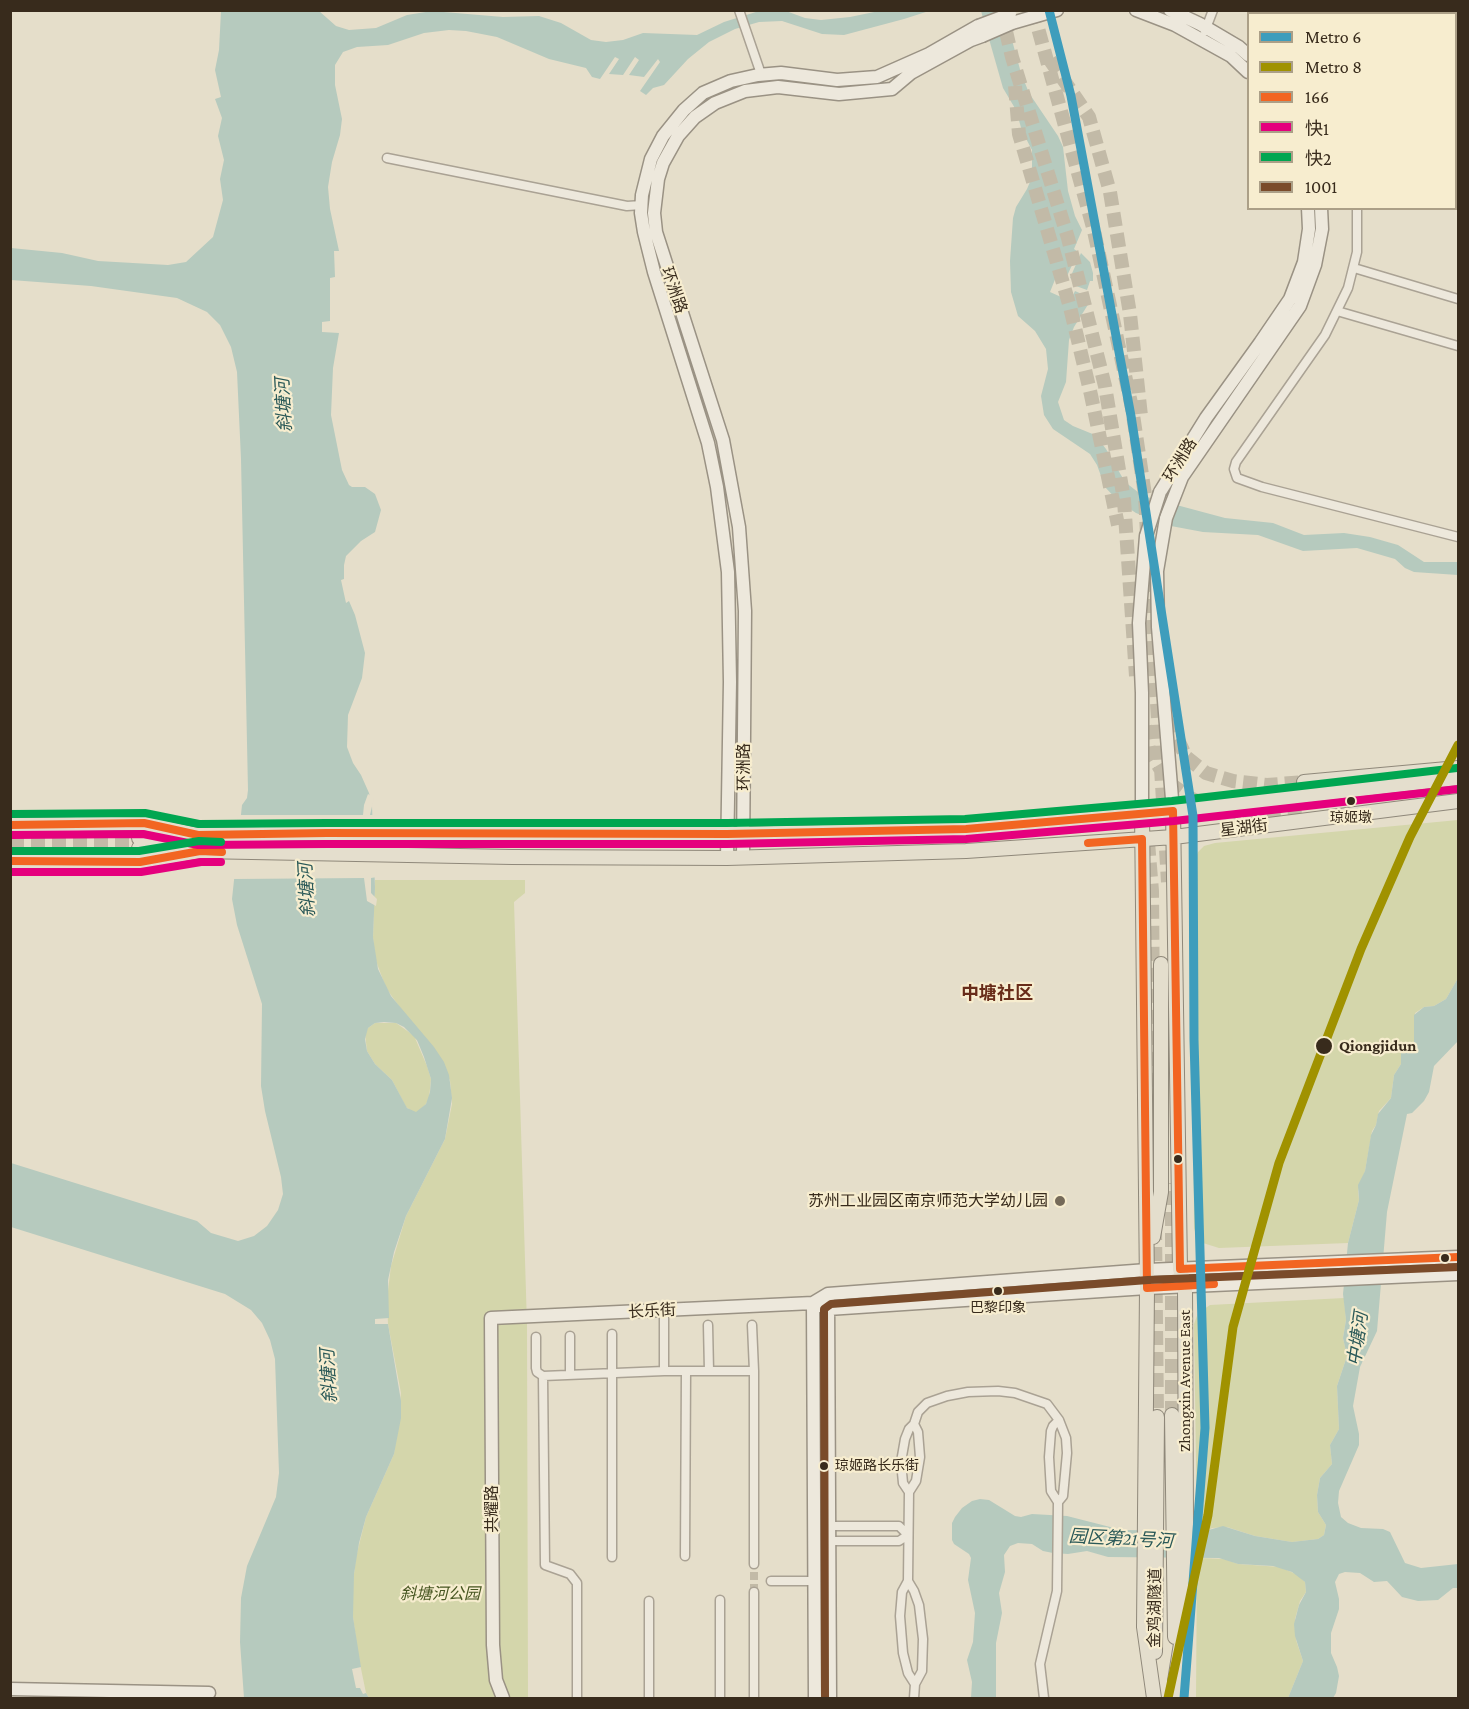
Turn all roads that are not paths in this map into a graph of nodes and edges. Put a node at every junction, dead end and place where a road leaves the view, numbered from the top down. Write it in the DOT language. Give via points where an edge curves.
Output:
graph roads {
  1 [pos="1057,10"];
  2 [pos="1136,10"];
  3 [pos="1170,10"];
  4 [pos="1213,10"];
  5 [pos="739,11"];
  6 [pos="1014,16"];
  7 [pos="1206,28"];
  8 [pos="1201,40"];
  9 [pos="1247,55"];
  10 [pos="909,69"];
  11 [pos="1247,71"];
  12 [pos="761,74"];
  13 [pos="387,158"];
  14 [pos="642,205"];
  15 [pos="1308,210"];
  16 [pos="1321,210"];
  17 [pos="1357,210"];
  18 [pos="1354,268"];
  19 [pos="1458,299"];
  20 [pos="1337,311"];
  21 [pos="1458,346"];
  22 [pos="1458,537"];
  23 [pos="1458,768"];
  24 [pos="1458,778"];
  25 [pos="1304,782"];
  26 [pos="1458,799"];
  27 [pos="1173,811"];
  28 [pos="1142,812"];
  29 [pos="1306,812"];
  30 [pos="10,825"];
  31 [pos="727,834"];
  32 [pos="743,834"];
  33 [pos="198,836"];
  34 [pos="1174,837"];
  35 [pos="1142,839"];
  36 [pos="200,851"];
  37 [pos="743,857"];
  38 [pos="727,858"];
  39 [pos="10,861"];
  40 [pos="1161,964"];
  41 [pos="1458,1257"];
  42 [pos="1180,1269"];
  43 [pos="1147,1270"];
  44 [pos="1458,1274"];
  45 [pos="1185,1286"];
  46 [pos="1147,1288"];
  47 [pos="828,1294"];
  48 [pos="813,1303"];
  49 [pos="828,1309"];
  50 [pos="664,1310"];
  51 [pos="491,1318"];
  52 [pos="708,1325"];
  53 [pos="752,1325"];
  54 [pos="612,1334"];
  55 [pos="570,1336"];
  56 [pos="536,1337"];
  57 [pos="664,1371"];
  58 [pos="686,1371"];
  59 [pos="709,1371"];
  60 [pos="754,1371"];
  61 [pos="613,1373"];
  62 [pos="570,1374"];
  63 [pos="543,1376"];
  64 [pos="1172,1415"];
  65 [pos="1157,1417"];
  66 [pos="1059,1420"];
  67 [pos="914,1424"];
  68 [pos="909,1492"];
  69 [pos="1058,1507"];
  70 [pos="829,1526"];
  71 [pos="908,1535"];
  72 [pos="829,1541"];
  73 [pos="685,1556"];
  74 [pos="612,1557"];
  75 [pos="754,1564"];
  76 [pos="771,1581"];
  77 [pos="814,1581"];
  78 [pos="908,1581"];
  79 [pos="754,1592"];
  80 [pos="720,1600"];
  81 [pos="649,1601"];
  82 [pos="1175,1681"];
  83 [pos="915,1684"];
  84 [pos="10,1689"];
  85 [pos="209,1693"];
  86 [pos="1154,1695"];
  87 [pos="503,1698"];
  88 [pos="577,1698"];
  89 [pos="649,1698"];
  90 [pos="720,1698"];
  91 [pos="754,1698"];
  92 [pos="815,1698"];
  93 [pos="830,1698"];
  94 [pos="914,1698"];
  95 [pos="1044,1698"];
  96 [pos="1175,1698"];
  1 -- 6 [label="street, 环洲路"];
  2 -- 8 [label="street"];
  3 -- 7 [label="street"];
  4 -- 7 [label="street"];
  5 -- 12 [label="street"];
  6 -- 10 [label="street, 环洲路, bridge"];
  7 -- 8 [label="street"];
  7 -- 9 [label="street"];
  8 -- 11 [label="street" via="1231,56"];
  10 -- 12 [label="street, 环洲路" via="877,77 837,80"];
  10 -- 32 [label="street, 环洲路" via="892,88 876,91 839,94 778,87 745,91 725,99 695,117 678,136 658,179 656,232 723,440 739,527 745,611"];
  12 -- 14 [label="street, 环洲路" via="703,93 684,110 651,159"];
  13 -- 14 [label="street" via="627,206"];
  14 -- 31 [label="street, 环洲路" via="654,272 708,443 724,533 730,622"];
  15 -- 28 [label="street, 环洲路, bridge" via="1304,262 1293,292 1160,492 1146,536 1139,623"];
  16 -- 27 [label="street, 环洲路" via="1315,265 1300,306 1182,477 1161,539 1158,627"];
  17 -- 18 [label="street"];
  18 -- 19 [label="street"];
  18 -- 20 [label="street"];
  20 -- 21 [label="street"];
  20 -- 22 [label="street" via="1325,335 1236,462 1237,478"];
  23 -- 25 [label="main road"];
  24 -- 27 [label="main road, 星湖街"];
  26 -- 29 [label="main road" via="1406,800"];
  26 -- 34 [label="main road, 星湖街"];
  27 -- 28 [label="main road, 星湖街"];
  27 -- 34 [label="main road, Zhongxin Avenue East"];
  28 -- 32 [label="main road, 星湖街" via="966,829"];
  28 -- 35 [label="main road"];
  30 -- 33 [label="main road" via="144,823"];
  31 -- 32 [label="main road, 星湖街"];
  31 -- 33 [label="main road, 星湖街"];
  31 -- 38 [label="street, 环洲路"];
  32 -- 37 [label="street, 环洲路"];
  33 -- 36 [label="main road, 星湖街" via="139,843"];
  34 -- 35 [label="main road, 星湖街"];
  34 -- 42 [label="main road, Zhongxin Avenue East"];
  35 -- 37 [label="main road, 星湖街" via="966,851"];
  35 -- 43 [label="main road"];
  36 -- 38 [label="main road, 星湖街"];
  36 -- 39 [label="main road" via="140,861"];
  37 -- 38 [label="main road, 星湖街"];
  40 -- 43 [label="main road" via="1161,1192"];
  41 -- 42 [label="street, 长乐街"];
  42 -- 43 [label="street, 长乐街"];
  42 -- 45 [label="main road, Zhongxin Avenue East"];
  43 -- 46 [label="main road"];
  43 -- 47 [label="street, 长乐街"];
  44 -- 45 [label="street, 长乐街"];
  45 -- 46 [label="street, 长乐街"];
  45 -- 82 [label="main road, Zhongxin Avenue East" via="1186,1565 1184,1625"];
  46 -- 49 [label="street, 长乐街"];
  46 -- 86 [label="main road" via="1144,1627"];
  47 -- 48 [label="street, 长乐街"];
  47 -- 49 [label="street"];
  48 -- 49 [label="street, 长乐街"];
  48 -- 50 [label="street, 长乐街"];
  48 -- 77 [label="street"];
  49 -- 70 [label="street"];
  50 -- 51 [label="street, 长乐街"];
  50 -- 57 [label="street"];
  51 -- 87 [label="street, 共耀路" via="493,1645 496,1680"];
  52 -- 59 [label="street"];
  53 -- 60 [label="street"];
  54 -- 61 [label="street"];
  55 -- 62 [label="street"];
  56 -- 63 [label="street" via="536,1368"];
  57 -- 58 [label="street"];
  57 -- 61 [label="street"];
  58 -- 59 [label="street"];
  58 -- 73 [label="street"];
  59 -- 60 [label="street"];
  60 -- 75 [label="street"];
  61 -- 62 [label="street"];
  61 -- 74 [label="street"];
  62 -- 63 [label="street"];
  63 -- 88 [label="street" via="545,1566 570,1574 577,1583"];
  64 -- 82 [label="main road, 金鸡湖隧道"];
  65 -- 86 [label="main road, 金鸡湖隧道"];
  66 -- 67 [label="street" via="1047,1404 998,1391 968,1392 931,1401 921,1408"];
  66 -- 69 [label="street" via="1067,1453 1063,1496"];
  66 -- 69 [label="street" via="1051,1431 1049,1457 1051,1491"];
  67 -- 68 [label="street" via="920,1457 916,1481"];
  67 -- 68 [label="street" via="905,1439 901,1462 903,1483"];
  68 -- 71 [label="street"];
  69 -- 95 [label="street" via="1057,1591 1040,1664"];
  70 -- 71 [label="street" via="899,1526"];
  70 -- 72 [label="street"];
  71 -- 72 [label="street" via="899,1541"];
  71 -- 78 [label="street"];
  72 -- 93 [label="street"];
  76 -- 77 [label="street"];
  77 -- 92 [label="street"];
  78 -- 83 [label="street" via="919,1605 923,1639 922,1671"];
  78 -- 83 [label="street" via="900,1604 900,1640 908,1673"];
  79 -- 91 [label="street"];
  80 -- 90 [label="street"];
  81 -- 89 [label="street"];
  82 -- 96 [label="main road, Zhongxin Avenue East"];
  83 -- 94 [label="street"];
  84 -- 85 [label="street"];
}
